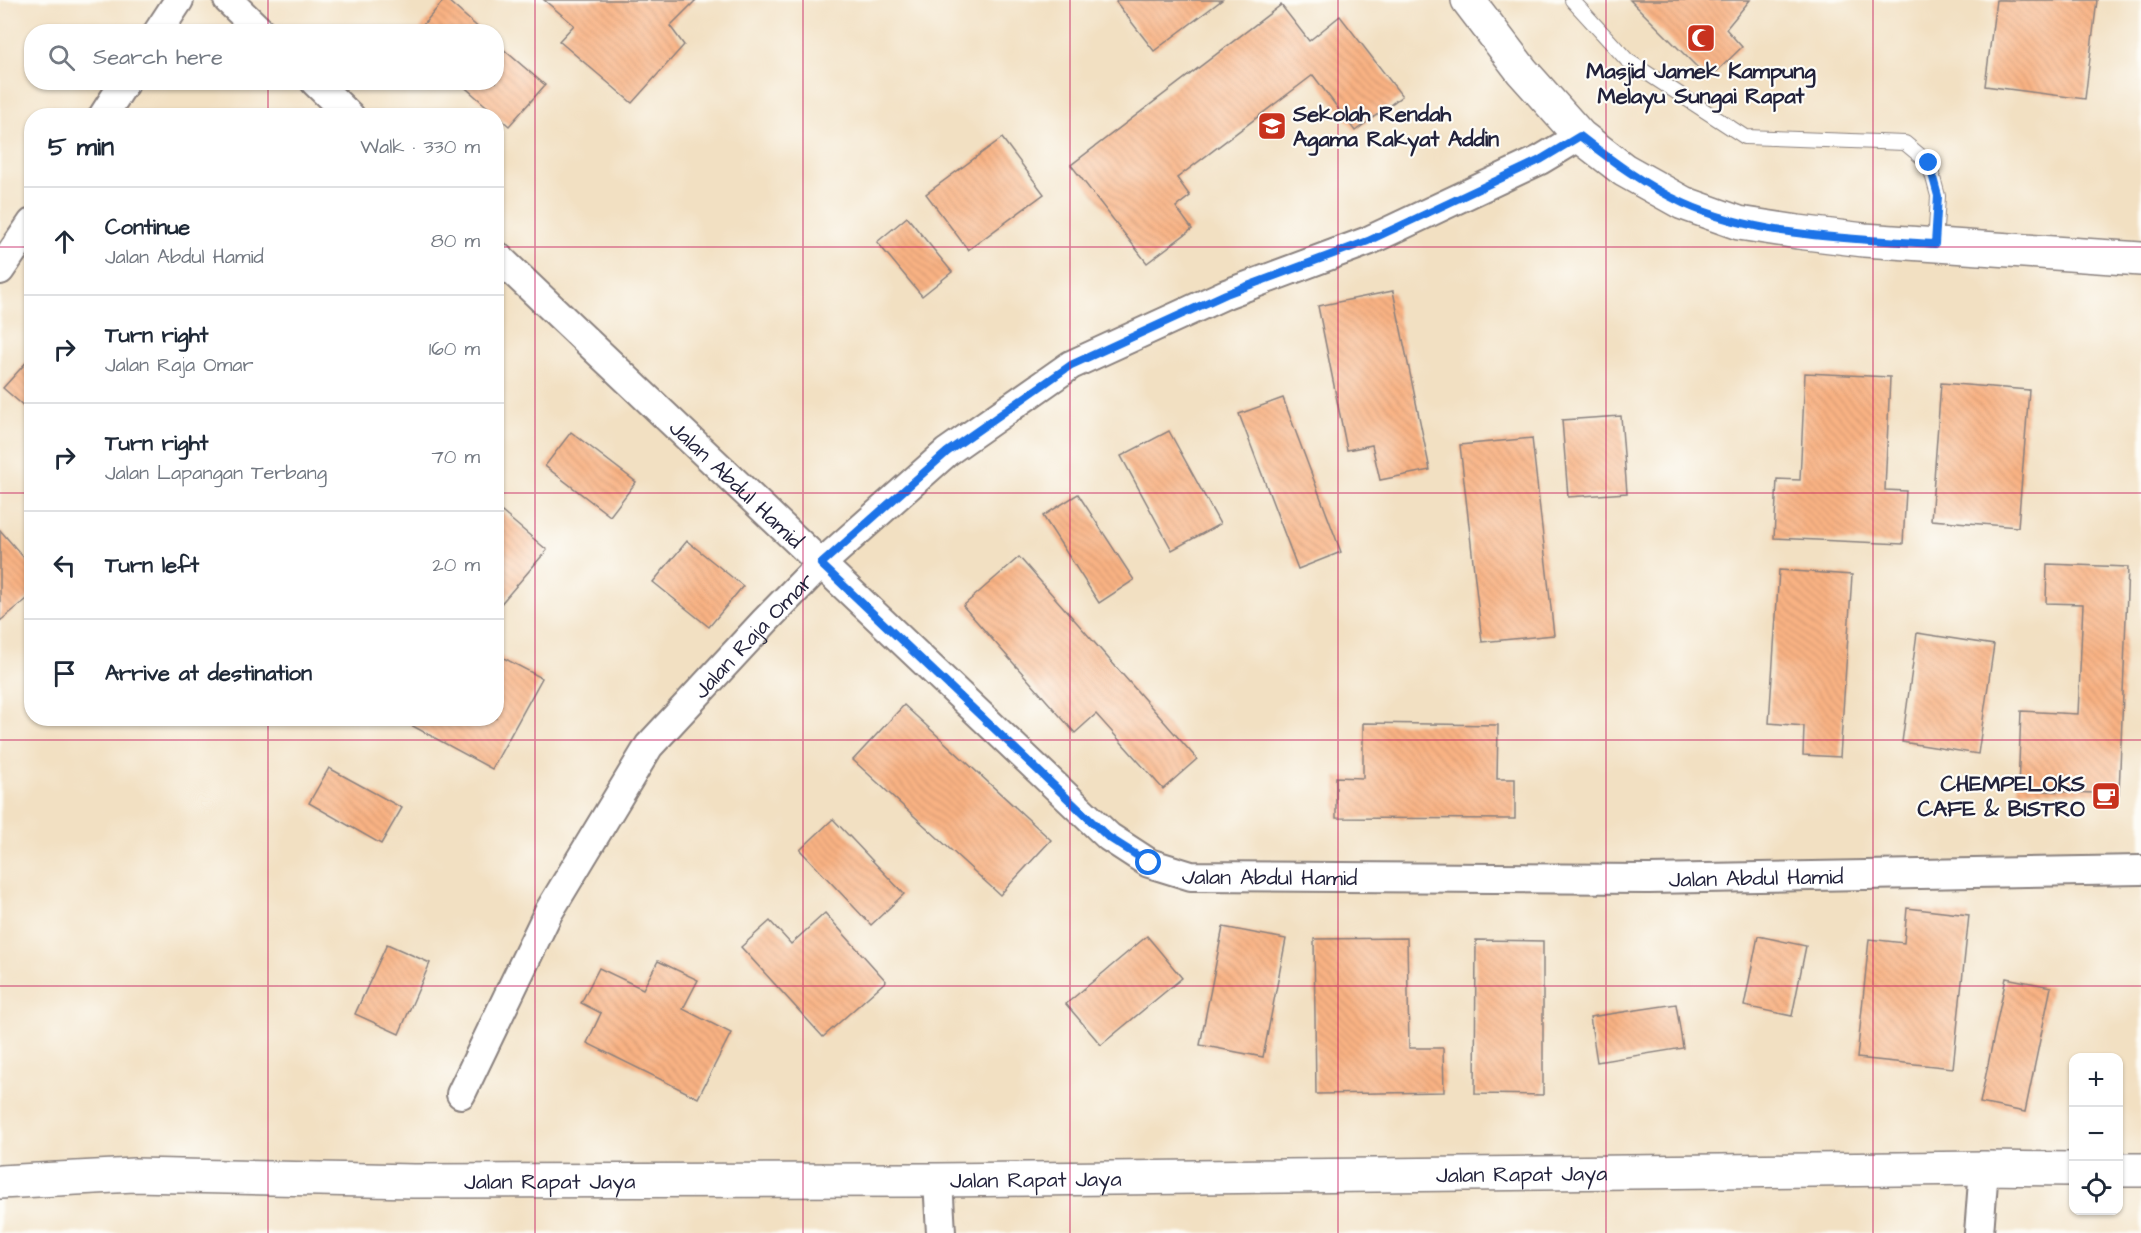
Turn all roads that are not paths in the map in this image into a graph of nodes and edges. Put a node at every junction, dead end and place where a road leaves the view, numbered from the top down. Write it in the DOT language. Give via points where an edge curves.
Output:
graph roads {
  1 [pos="179,0"];
  2 [pos="228,0"];
  3 [pos="1468,0"];
  4 [pos="1572,0"];
  5 [pos="163,24"];
  6 [pos="253,24"];
  7 [pos="120,90"];
  8 [pos="323,90"];
  9 [pos="108,108"];
  10 [pos="342,108"];
  11 [pos="1580,136"];
  12 [pos="24,235"];
  13 [pos="1935,244"];
  14 [pos="2141,259"];
  15 [pos="504,263"];
  16 [pos="0,270"];
  17 [pos="821,564"];
  18 [pos="2141,870"];
  19 [pos="461,1094"];
  20 [pos="1984,1168"];
  21 [pos="2069,1169"];
  22 [pos="2123,1170"];
  23 [pos="2141,1170"];
  24 [pos="938,1180"];
  25 [pos="0,1182"];
  26 [pos="941,1233"];
  27 [pos="1979,1233"];
  1 -- 5 [label="street"];
  2 -- 6 [label="street"];
  3 -- 11 [label="street" via="1522,71"];
  4 -- 13 [label="lane" via="1627,60 1744,136 1905,143 1929,163 1938,196"];
  7 -- 9 [label="street"];
  8 -- 10 [label="street"];
  11 -- 13 [label="street" via="1624,170 1683,203 1739,223 1864,240"];
  11 -- 17 [label="street, Jalan Raja Omar" via="1540,160 1368,241 1226,294 1071,365 947,452"];
  12 -- 16 [label="street"];
  13 -- 14 [label="street"];
  15 -- 17 [label="street, Jalan Abdul Hamid"];
  17 -- 18 [label="street, Jalan Abdul Hamid" via="1108,837 1149,863 1191,876 1649,879"];
  17 -- 19 [label="street, Jalan Raja Omar" via="649,746 548,913"];
  20 -- 21 [label="street, Jalan Rapat Jaya"];
  20 -- 24 [label="street, Jalan Rapat Jaya"];
  20 -- 27 [label="street"];
  22 -- 23 [label="street"];
  24 -- 25 [label="street, Jalan Rapat Jaya" via="414,1181 134,1175"];
  24 -- 26 [label="street"];
}
